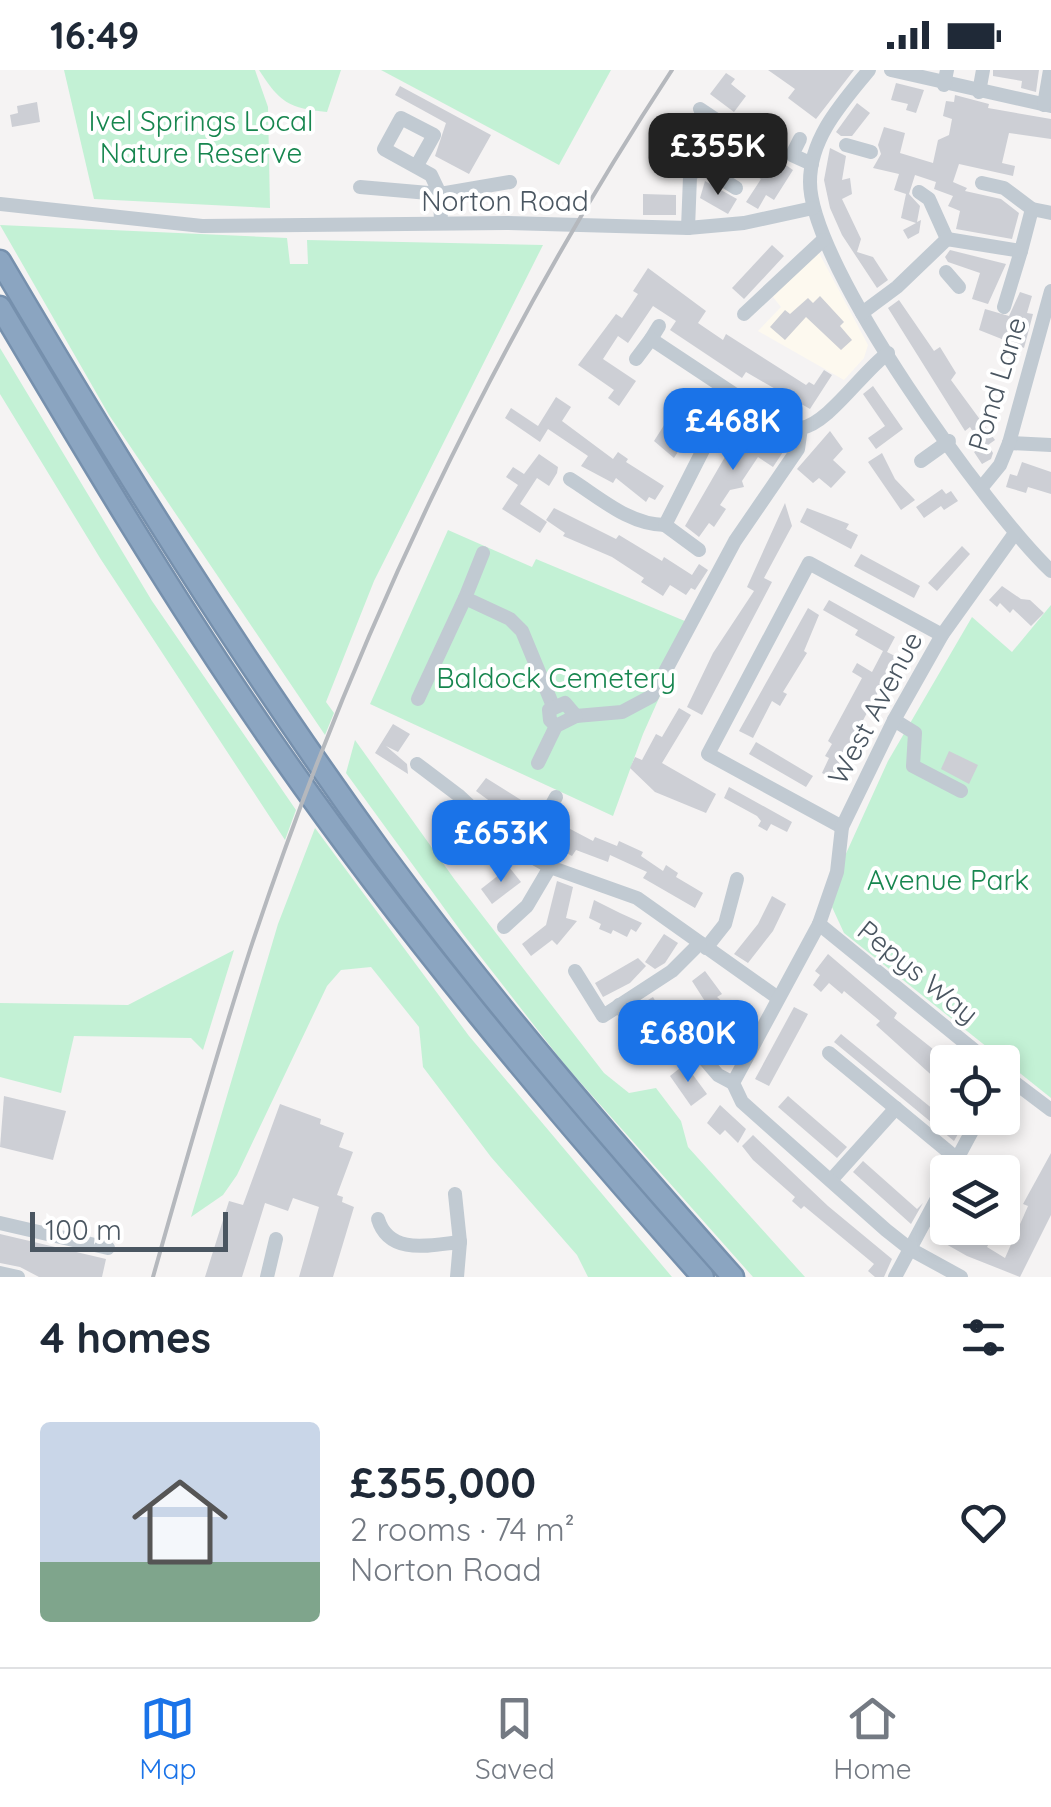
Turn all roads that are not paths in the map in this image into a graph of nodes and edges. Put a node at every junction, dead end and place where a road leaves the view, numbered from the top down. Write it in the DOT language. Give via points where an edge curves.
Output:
graph roads {
  1 [pos="869,70"];
  2 [pos="891,70"];
  3 [pos="983,70"];
  4 [pos="1050,70"];
  5 [pos="946,78"];
  6 [pos="980,92"];
  7 [pos="1047,105"];
  8 [pos="700,109"];
  9 [pos="823,133"];
  10 [pos="800,139"];
  11 [pos="670,151"];
  12 [pos="871,152"];
  13 [pos="812,164"];
  14 [pos="697,166"];
  15 [pos="416,167"];
  16 [pos="510,182"];
  17 [pos="982,183"];
  18 [pos="360,187"];
  19 [pos="736,188"];
  20 [pos="920,192"];
  21 [pos="440,194"];
  22 [pos="0,204"];
  23 [pos="813,208"];
  24 [pos="1032,209"];
  25 [pos="1051,213"];
  26 [pos="441,223"];
  27 [pos="688,228"];
  28 [pos="947,239"];
  29 [pos="823,240"];
  30 [pos="1021,251"];
  31 [pos="0,261"];
  32 [pos="938,264"];
  33 [pos="959,286"];
  34 [pos="1050,299"];
  35 [pos="0,307"];
  36 [pos="1004,307"];
  37 [pos="862,313"];
  38 [pos="744,314"];
  39 [pos="888,353"];
  40 [pos="636,360"];
  41 [pos="737,396"];
  42 [pos="801,428"];
  43 [pos="948,441"];
  44 [pos="1009,442"];
  45 [pos="1051,445"];
  46 [pos="921,461"];
  47 [pos="570,479"];
  48 [pos="982,487"];
  49 [pos="665,525"];
  50 [pos="1014,534"];
  51 [pos="699,550"];
  52 [pos="483,552"];
  53 [pos="1051,571"];
  54 [pos="466,598"];
  55 [pos="942,635"];
  56 [pos="418,699"];
  57 [pos="552,706"];
  58 [pos="576,716"];
  59 [pos="894,720"];
  60 [pos="556,726"];
  61 [pos="417,764"];
  62 [pos="538,764"];
  63 [pos="962,792"];
  64 [pos="556,797"];
  65 [pos="475,813"];
  66 [pos="842,827"];
  67 [pos="441,836"];
  68 [pos="525,854"];
  69 [pos="550,867"];
  70 [pos="738,878"];
  71 [pos="820,924"];
  72 [pos="504,927"];
  73 [pos="703,945"];
  74 [pos="575,972"];
  75 [pos="778,998"];
  76 [pos="619,1005"];
  77 [pos="644,1041"];
  78 [pos="968,1045"];
  79 [pos="694,1046"];
  80 [pos="828,1053"];
  81 [pos="733,1083"];
  82 [pos="1020,1086"];
  83 [pos="896,1108"];
  84 [pos="1051,1110"];
  85 [pos="950,1153"];
  86 [pos="832,1180"];
  87 [pos="455,1194"];
  88 [pos="930,1211"];
  89 [pos="378,1220"];
  90 [pos="0,1223"];
  91 [pos="276,1239"];
  92 [pos="460,1242"];
  93 [pos="108,1248"];
  94 [pos="910,1249"];
  95 [pos="0,1273"];
  96 [pos="18,1277"];
  97 [pos="266,1277"];
  98 [pos="458,1277"];
  99 [pos="703,1277"];
  100 [pos="733,1277"];
  101 [pos="896,1277"];
  102 [pos="961,1277"];
  1 -- 9 [label="street"];
  2 -- 5 [label="street"];
  3 -- 6 [label="street"];
  4 -- 7 [label="street"];
  5 -- 6 [label="street"];
  6 -- 7 [label="street"];
  8 -- 14 [label="street" via="724,125"];
  9 -- 12 [label="street"];
  9 -- 13 [label="street"];
  10 -- 13 [label="street" via="792,155"];
  11 -- 14 [label="street"];
  13 -- 23 [label="street"];
  14 -- 19 [label="street"];
  14 -- 27 [label="street" via="688,184"];
  15 -- 21 [label="street" via="431,175"];
  16 -- 21 [label="street"];
  17 -- 24 [label="street" via="1004,188"];
  18 -- 21 [label="street"];
  20 -- 28 [label="street"];
  21 -- 26 [label="street"];
  22 -- 26 [label="street, Norton Road" via="202,226"];
  23 -- 27 [label="street, Norton Road"];
  23 -- 29 [label="street"];
  24 -- 25 [label="street"];
  24 -- 30 [label="street"];
  26 -- 27 [label="street, Norton Road"];
  28 -- 30 [label="street"];
  28 -- 32 [label="street"];
  29 -- 37 [label="street"];
  29 -- 38 [label="street"];
  30 -- 36 [label="street"];
  31 -- 100 [label="highway" via="156,520 383,854 577,1099"];
  32 -- 33 [label="street"];
  32 -- 37 [label="street"];
  34 -- 44 [label="street, Pond Lane"];
  35 -- 99 [label="highway" via="268,736 457,990"];
  37 -- 39 [label="street"];
  39 -- 42 [label="street" via="818,423"];
  39 -- 43 [label="street"];
  40 -- 41 [label="street" via="655,332"];
  41 -- 42 [label="street"];
  41 -- 49 [label="street"];
  42 -- 58 [label="street" via="798,449 735,541 652,696 622,712"];
  43 -- 46 [label="street"];
  43 -- 48 [label="street"];
  44 -- 45 [label="street"];
  44 -- 48 [label="street, Pond Lane"];
  47 -- 49 [label="street" via="627,515"];
  48 -- 50 [label="street"];
  49 -- 51 [label="street"];
  50 -- 53 [label="street"];
  50 -- 55 [label="street, West Avenue"];
  52 -- 54 [label="street"];
  54 -- 56 [label="street"];
  54 -- 57 [label="street" via="522,631"];
  55 -- 59 [label="street, West Avenue"];
  55 -- 66 [label="street" via="809,563 708,754"];
  57 -- 58 [label="street" via="565,703"];
  57 -- 60 [label="street"];
  58 -- 60 [label="street"];
  59 -- 63 [label="street" via="916,734 912,766"];
  59 -- 66 [label="street, West Avenue"];
  60 -- 62 [label="street"];
  61 -- 65 [label="street"];
  64 -- 68 [label="street"];
  65 -- 67 [label="street"];
  65 -- 68 [label="street"];
  66 -- 71 [label="street, West Avenue"];
  68 -- 69 [label="street"];
  69 -- 72 [label="street" via="527,906"];
  69 -- 73 [label="street" via="637,898"];
  70 -- 73 [label="street" via="725,924"];
  71 -- 75 [label="street, West Avenue"];
  71 -- 78 [label="street, Pepys Way"];
  73 -- 75 [label="street"];
  73 -- 76 [label="street"];
  74 -- 76 [label="street" via="603,1016"];
  75 -- 81 [label="street, West Avenue"];
  76 -- 77 [label="street"];
  79 -- 81 [label="street"];
  80 -- 83 [label="street"];
  81 -- 86 [label="street" via="742,1102"];
  82 -- 84 [label="street"];
  83 -- 85 [label="street"];
  83 -- 86 [label="street"];
  86 -- 94 [label="street"];
  87 -- 92 [label="street"];
  88 -- 94 [label="street"];
  89 -- 92 [label="street" via="388,1237 414,1247"];
  90 -- 93 [label="street"];
  91 -- 97 [label="street"];
  92 -- 98 [label="street"];
  94 -- 101 [label="street"];
  94 -- 102 [label="street"];
  95 -- 96 [label="street"];
}
